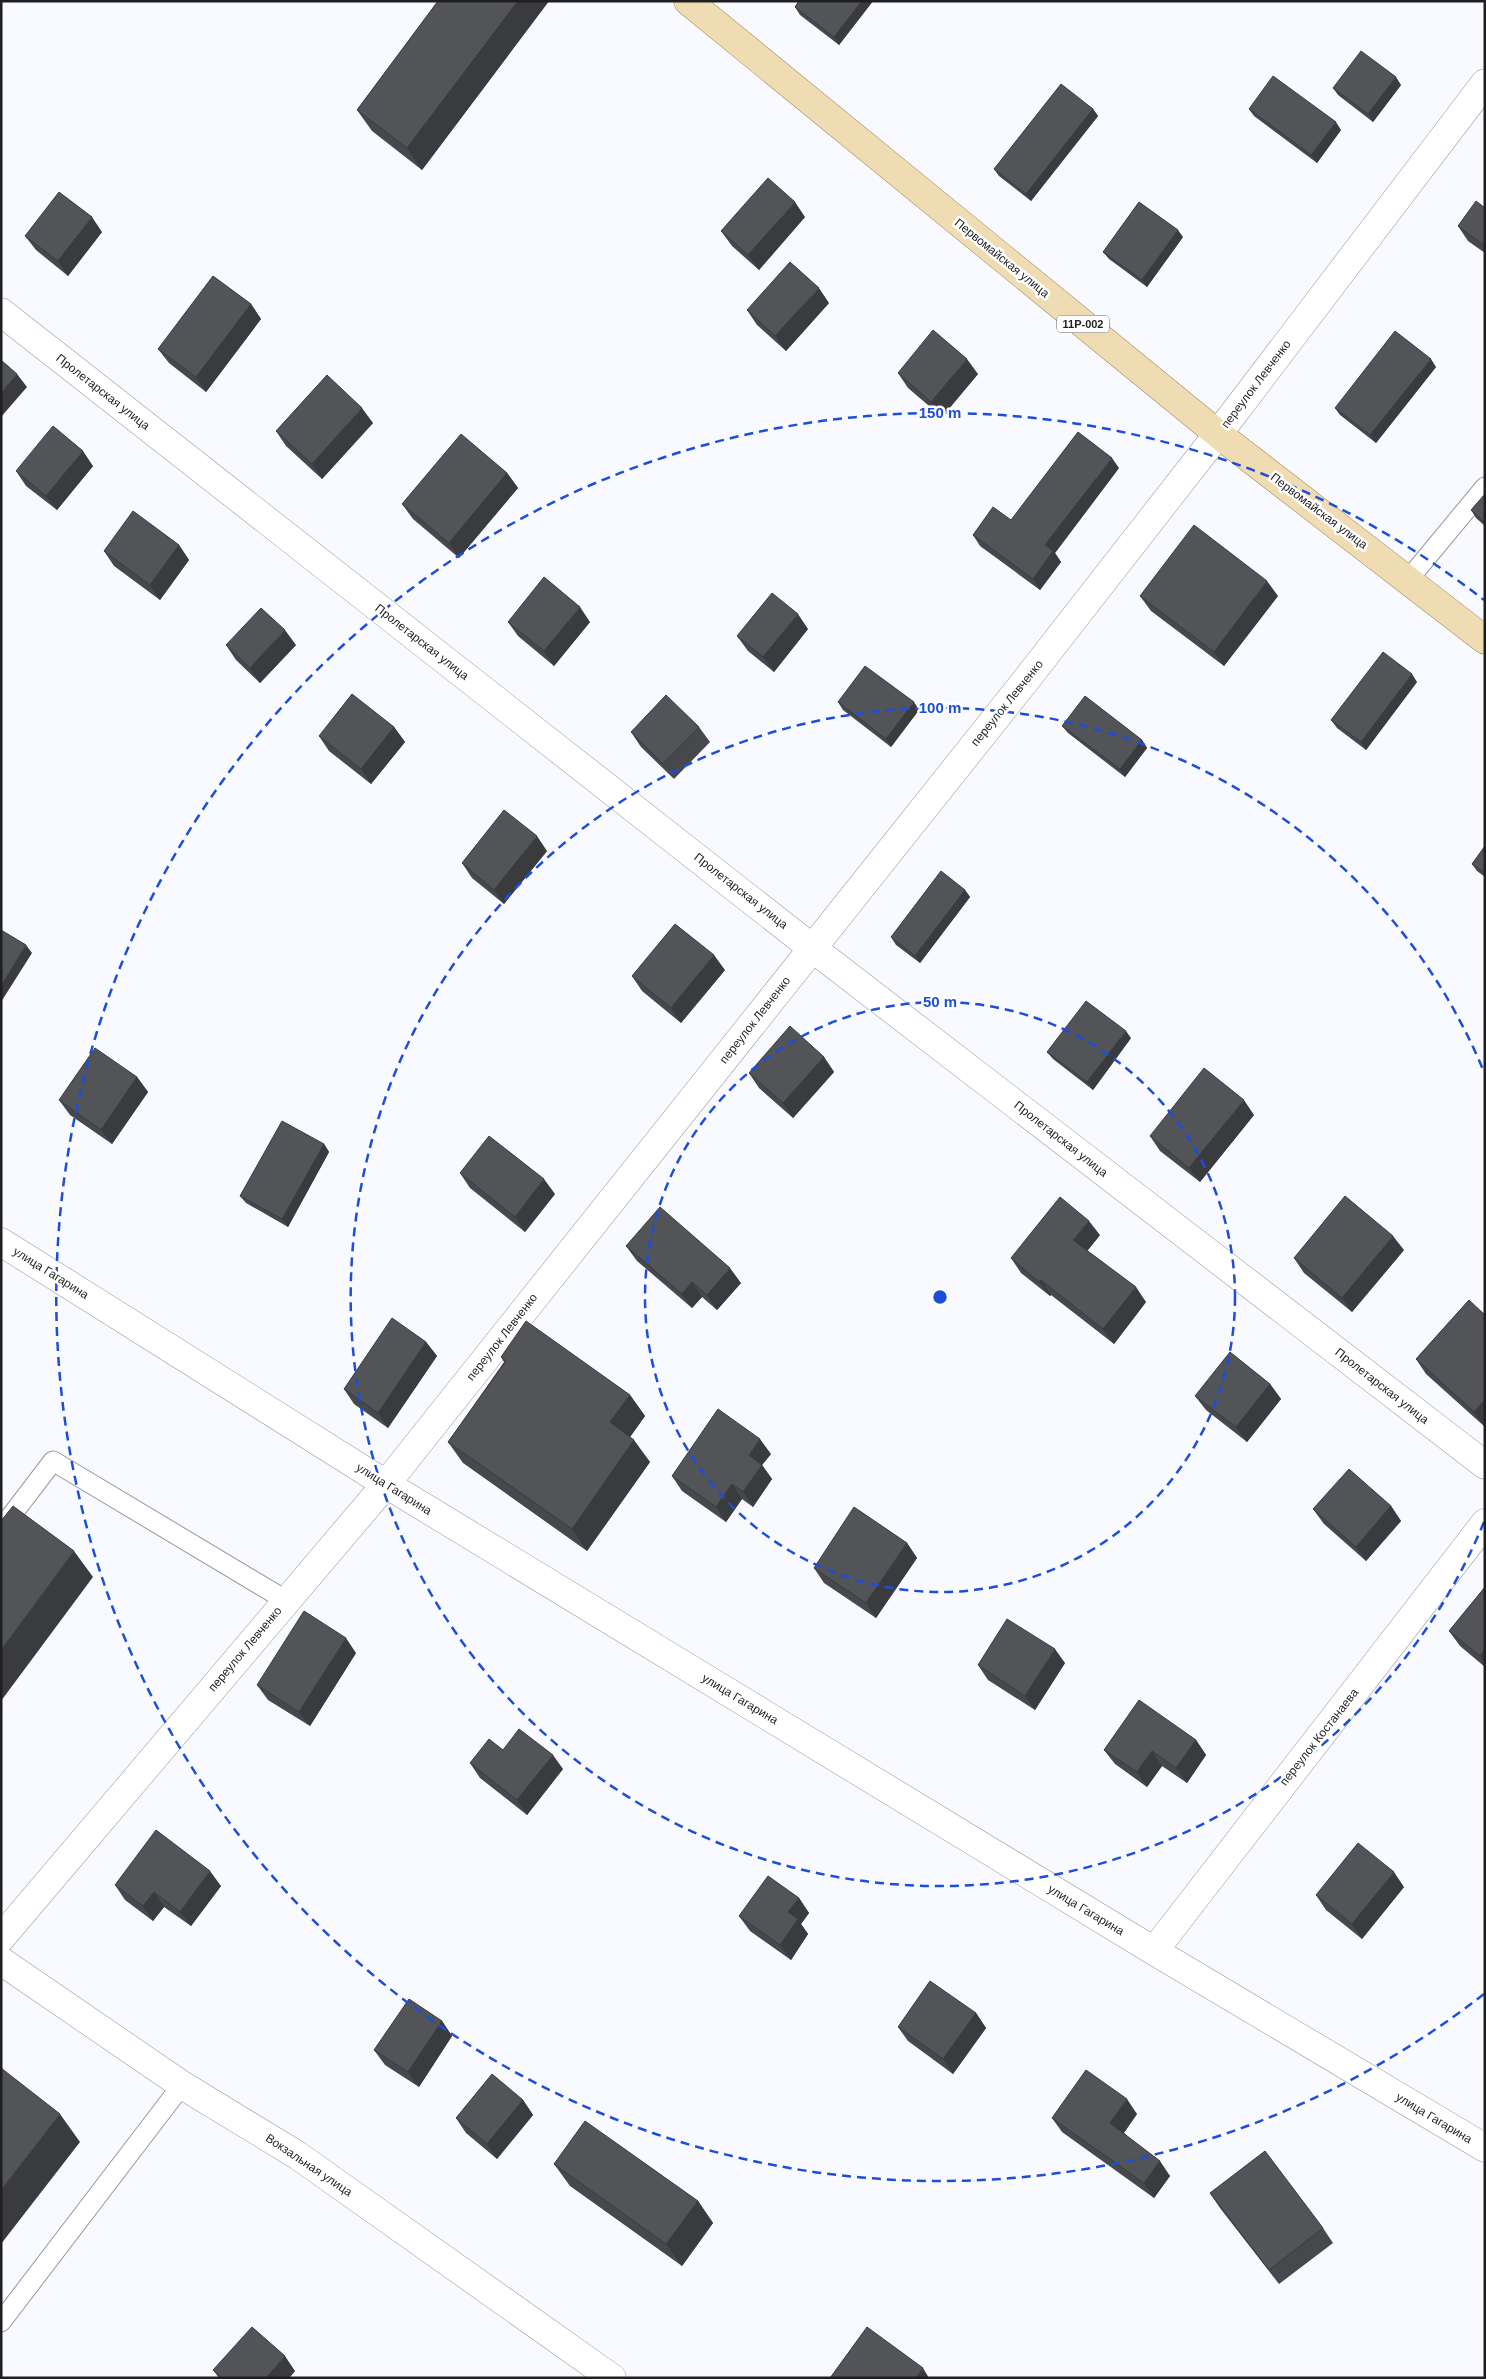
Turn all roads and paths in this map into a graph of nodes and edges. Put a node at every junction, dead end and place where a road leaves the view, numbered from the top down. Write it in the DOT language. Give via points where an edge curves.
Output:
graph roads {
  1 [pos="688,1"];
  2 [pos="1485,83"];
  3 [pos="1,312"];
  4 [pos="1218,434"];
  5 [pos="1485,486"];
  6 [pos="1408,580"];
  7 [pos="1485,640"];
  8 [pos="812,948"];
  9 [pos="1,1242"];
  10 [pos="1485,1465"];
  11 [pos="386,1484"];
  12 [pos="1485,1523"];
  13 [pos="1,1529"];
  14 [pos="287,1600"];
  15 [pos="1,1938"];
  16 [pos="1154,1951"];
  17 [pos="1,1961"];
  18 [pos="182,2085"];
  19 [pos="1485,2148"];
  20 [pos="1,2322"];
  21 [pos="612,2378"];
  1 -- 4 [label="main road, Первомайская улица / 11Р-002"];
  2 -- 4 [label="street, переулок Левченко"];
  3 -- 8 [label="street, Пролетарская улица"];
  4 -- 6 [label="main road, Первомайская улица / 11Р-002"];
  4 -- 8 [label="street, переулок Левченко"];
  5 -- 6 [label="lane"];
  6 -- 7 [label="main road, Первомайская улица / 11Р-002"];
  8 -- 10 [label="street, Пролетарская улица"];
  8 -- 11 [label="street, переулок Левченко"];
  9 -- 11 [label="street, улица Гагарина"];
  11 -- 14 [label="street, переулок Левченко"];
  11 -- 16 [label="street, улица Гагарина"];
  12 -- 16 [label="street, переулок Костанаева"];
  13 -- 14 [label="lane" via="53,1461"];
  14 -- 15 [label="street, переулок Левченко"];
  16 -- 19 [label="street, улица Гагарина"];
  17 -- 18 [label="street, Вокзальная улица"];
  18 -- 20 [label="lane"];
  18 -- 21 [label="street, Вокзальная улица" via="297,2155"];
}
